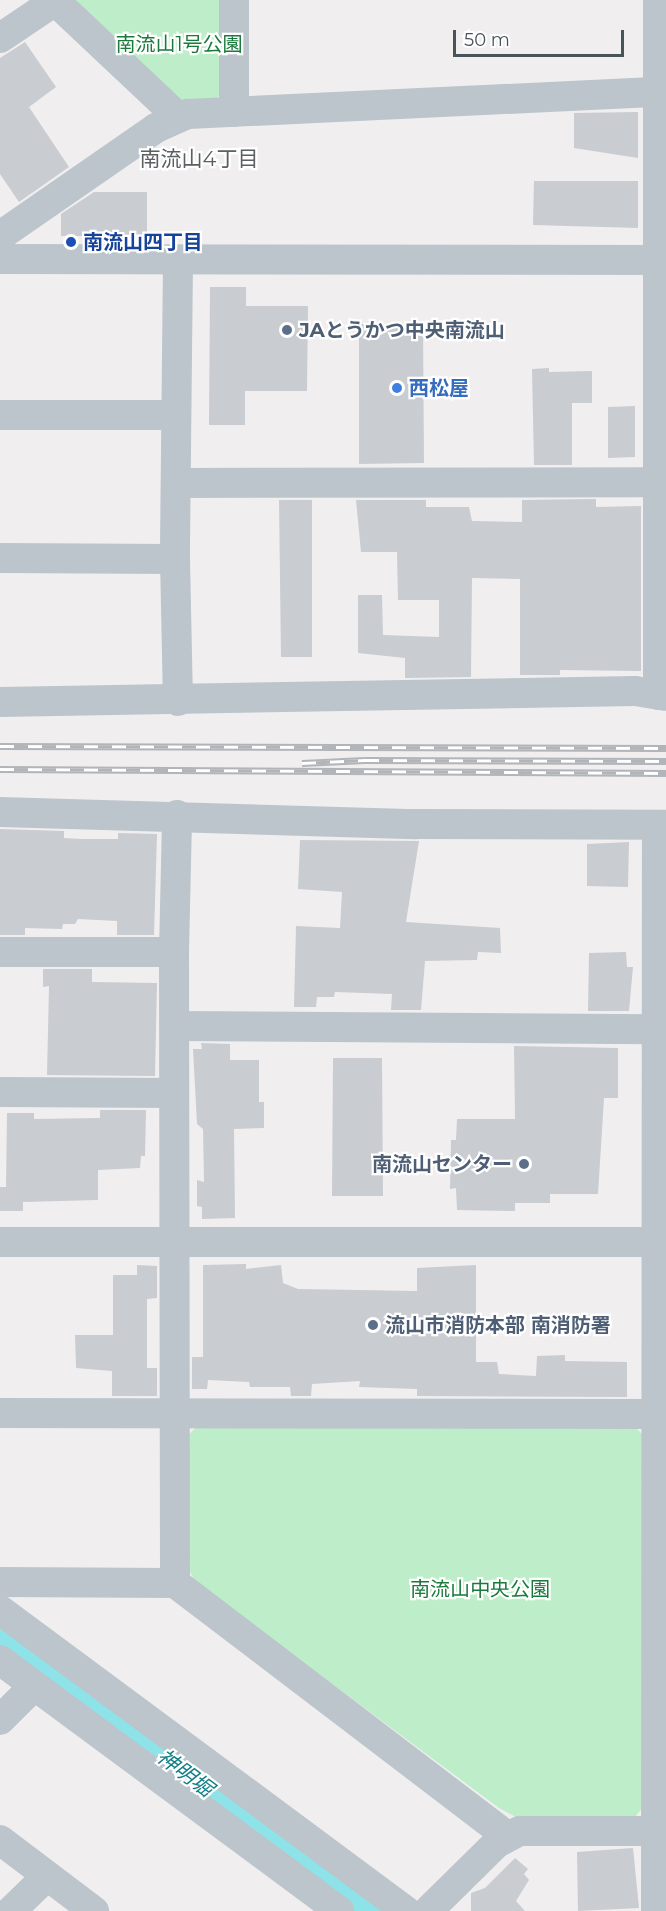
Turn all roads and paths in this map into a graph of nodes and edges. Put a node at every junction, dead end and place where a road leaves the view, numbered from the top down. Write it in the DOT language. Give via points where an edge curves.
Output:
graph roads {
  1 [pos="234,0"];
  2 [pos="658,0"];
  3 [pos="55,1"];
  4 [pos="0,38"];
  5 [pos="658,92"];
  6 [pos="234,112"];
  7 [pos="178,117"];
  8 [pos="0,236"];
  9 [pos="0,259"];
  10 [pos="177,260"];
  11 [pos="661,260"];
  12 [pos="0,414"];
  13 [pos="175,415"];
  14 [pos="657,482"];
  15 [pos="176,483"];
  16 [pos="0,558"];
  17 [pos="175,559"];
  18 [pos="662,696"];
  19 [pos="178,701"];
  20 [pos="0,702"];
  21 [pos="0,812"];
  22 [pos="177,814"];
  23 [pos="662,825"];
  24 [pos="0,952"];
  25 [pos="174,952"];
  26 [pos="176,1026"];
  27 [pos="655,1029"];
  28 [pos="0,1092"];
  29 [pos="174,1093"];
  30 [pos="0,1242"];
  31 [pos="176,1242"];
  32 [pos="660,1242"];
  33 [pos="0,1413"];
  34 [pos="174,1413"];
  35 [pos="656,1414"];
  36 [pos="0,1582"];
  37 [pos="175,1583"];
  38 [pos="0,1610"];
  39 [pos="0,1660"];
  40 [pos="34,1686"];
  41 [pos="0,1720"];
  42 [pos="662,1830"];
  43 [pos="507,1836"];
  44 [pos="0,1840"];
  45 [pos="46,1876"];
  46 [pos="11,1911"];
  47 [pos="94,1911"];
  48 [pos="339,1911"];
  49 [pos="406,1911"];
  50 [pos="428,1911"];
  51 [pos="656,1911"];
  1 -- 6 [label="street"];
  2 -- 5 [label="street"];
  3 -- 4 [label="street"];
  3 -- 7 [label="street"];
  5 -- 6 [label="street"];
  5 -- 11 [label="street"];
  6 -- 7 [label="street"];
  7 -- 8 [label="street" via="147,134"];
  9 -- 10 [label="street"];
  10 -- 11 [label="street"];
  10 -- 13 [label="street"];
  11 -- 14 [label="street"];
  12 -- 13 [label="street"];
  13 -- 15 [label="street"];
  14 -- 15 [label="street"];
  14 -- 18 [label="street"];
  15 -- 17 [label="street"];
  16 -- 17 [label="street"];
  17 -- 19 [label="street"];
  18 -- 19 [label="street" via="635,691"];
  19 -- 20 [label="street"];
  21 -- 22 [label="street"];
  22 -- 23 [label="street" via="417,824"];
  22 -- 25 [label="street"];
  23 -- 27 [label="street"];
  24 -- 25 [label="street"];
  25 -- 26 [label="street"];
  26 -- 27 [label="street"];
  26 -- 29 [label="street"];
  27 -- 32 [label="street"];
  28 -- 29 [label="street"];
  29 -- 31 [label="street"];
  30 -- 31 [label="street"];
  31 -- 32 [label="street"];
  31 -- 34 [label="street"];
  32 -- 35 [label="street"];
  33 -- 34 [label="street"];
  34 -- 35 [label="street"];
  34 -- 37 [label="street"];
  35 -- 42 [label="street"];
  36 -- 37 [label="street"];
  37 -- 43 [label="street"];
  38 -- 49 [label="street"];
  39 -- 40 [label="street"];
  40 -- 41 [label="street"];
  40 -- 48 [label="street"];
  42 -- 43 [label="street" via="520,1831"];
  42 -- 51 [label="street"];
  43 -- 50 [label="street"];
  44 -- 45 [label="street"];
  45 -- 46 [label="street"];
  45 -- 47 [label="street"];
}
